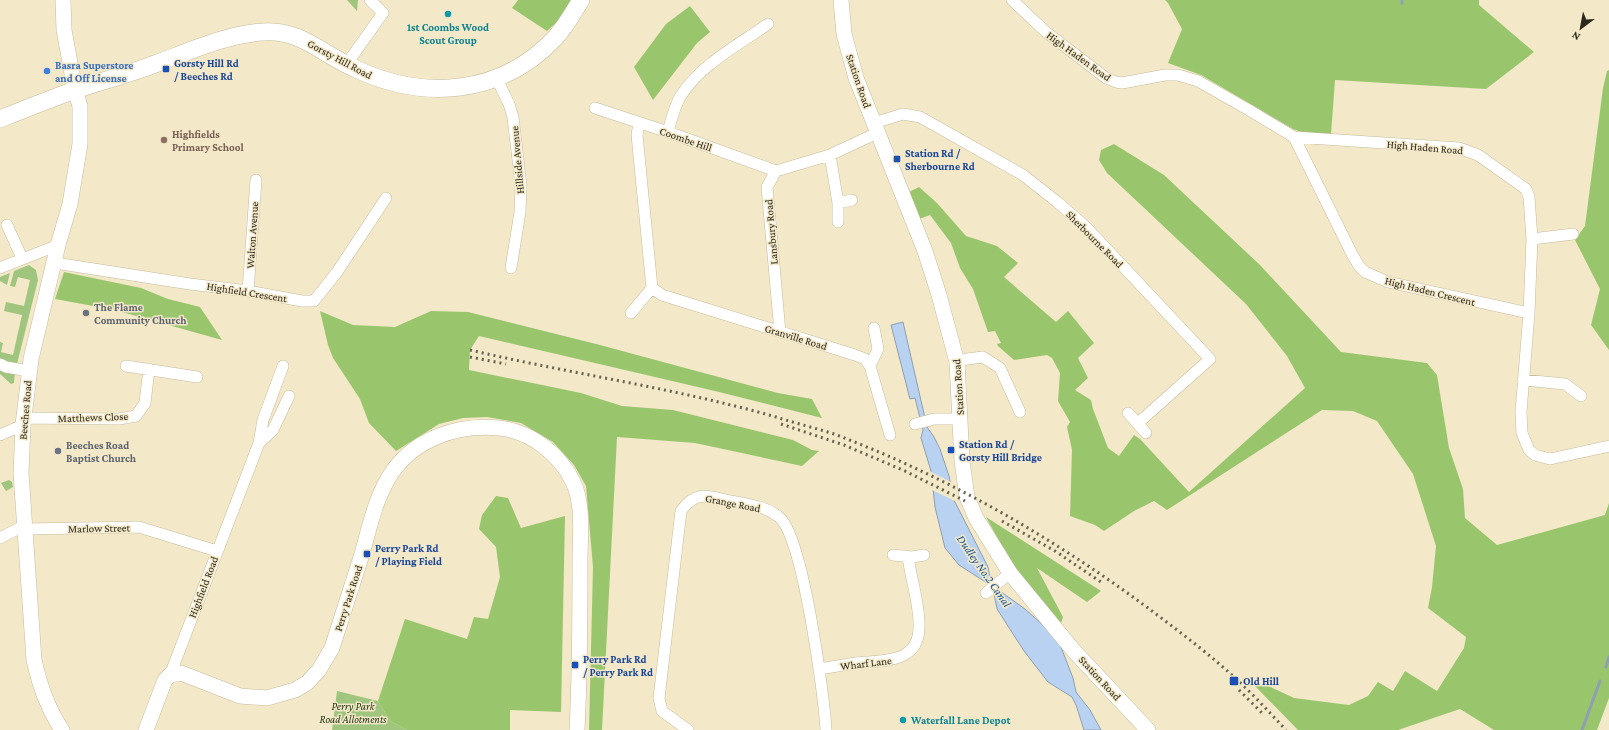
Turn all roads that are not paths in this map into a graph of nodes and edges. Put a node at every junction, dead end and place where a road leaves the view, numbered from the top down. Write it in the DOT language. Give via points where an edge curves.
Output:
graph roads {
  1 [pos="63,0"];
  2 [pos="370,0"];
  3 [pos="581,0"];
  4 [pos="841,0"];
  5 [pos="1012,0"];
  6 [pos="768,24"];
  7 [pos="346,65"];
  8 [pos="497,79"];
  9 [pos="75,90"];
  10 [pos="595,108"];
  11 [pos="0,120"];
  12 [pos="639,123"];
  13 [pos="875,128"];
  14 [pos="668,132"];
  15 [pos="1294,137"];
  16 [pos="830,155"];
  17 [pos="776,171"];
  18 [pos="256,180"];
  19 [pos="386,198"];
  20 [pos="852,200"];
  21 [pos="838,203"];
  22 [pos="838,222"];
  23 [pos="7,225"];
  24 [pos="1573,234"];
  25 [pos="1532,239"];
  26 [pos="58,245"];
  27 [pos="22,258"];
  28 [pos="55,263"];
  29 [pos="0,268"];
  30 [pos="512,268"];
  31 [pos="652,288"];
  32 [pos="248,291"];
  33 [pos="631,313"];
  34 [pos="1529,314"];
  35 [pos="874,328"];
  36 [pos="780,332"];
  37 [pos="957,362"];
  38 [pos="0,364"];
  39 [pos="126,366"];
  40 [pos="283,366"];
  41 [pos="870,366"];
  42 [pos="149,369"];
  43 [pos="29,370"];
  44 [pos="197,377"];
  45 [pos="1523,380"];
  46 [pos="289,396"];
  47 [pos="1581,396"];
  48 [pos="1020,412"];
  49 [pos="1128,413"];
  50 [pos="960,419"];
  51 [pos="24,422"];
  52 [pos="1138,423"];
  53 [pos="916,424"];
  54 [pos="1146,433"];
  55 [pos="890,434"];
  56 [pos="0,435"];
  57 [pos="259,443"];
  58 [pos="1609,446"];
  59 [pos="25,527"];
  60 [pos="0,538"];
  61 [pos="217,551"];
  62 [pos="893,555"];
  63 [pos="924,555"];
  64 [pos="908,557"];
  65 [pos="1007,576"];
  66 [pos="986,593"];
  67 [pos="819,669"];
  68 [pos="170,674"];
  69 [pos="62,730"];
  70 [pos="146,730"];
  71 [pos="577,730"];
  72 [pos="688,730"];
  73 [pos="826,730"];
  74 [pos="1148,730"];
  1 -- 9 [label="street, Beeches Road" via="64,30"];
  2 -- 7 [label="street" via="384,13"];
  3 -- 8 [label="main road, Gorsty Hill Road" via="565,26 550,43 526,62"];
  4 -- 13 [label="street, Station Road" via="844,34 856,78"];
  5 -- 15 [label="street, High Haden Road" via="1046,32 1106,78 1122,83 1178,75 1198,81"];
  6 -- 14 [label="street" via="707,65 691,82 672,115"];
  7 -- 8 [label="main road, Gorsty Hill Road" via="380,80 420,88 453,88"];
  7 -- 9 [label="main road, Gorsty Hill Road" via="297,36 262,32 233,37"];
  8 -- 30 [label="street, Hillside Avenue" via="513,118 521,186"];
  9 -- 11 [label="main road, Gorsty Hill Road"];
  9 -- 26 [label="street, Beeches Road" via="80,106 80,144 70,204"];
  10 -- 12 [label="street, Coombe Hill"];
  12 -- 14 [label="street, Coombe Hill"];
  12 -- 31 [label="street" via="636,135"];
  13 -- 16 [label="street"];
  13 -- 37 [label="street, Station Road" via="925,251"];
  13 -- 52 [label="street, Sherbourne Road" via="903,114 920,117 1023,175 1086,227 1210,359"];
  14 -- 17 [label="street, Coombe Hill"];
  15 -- 25 [label="street, High Haden Road" via="1459,148 1468,151 1492,164 1526,189 1529,197"];
  15 -- 34 [label="street, High Haden Crescent" via="1352,254 1366,272 1388,282"];
  16 -- 17 [label="street"];
  16 -- 21 [label="street"];
  17 -- 36 [label="street, Lansbury Road" via="767,187"];
  18 -- 32 [label="street, Walton Avenue"];
  19 -- 32 [label="street, Highfield Crescent" via="337,272 314,301"];
  20 -- 21 [label="street"];
  21 -- 22 [label="street"];
  23 -- 27 [label="street"];
  24 -- 25 [label="street"];
  25 -- 34 [label="street, High Haden Road"];
  26 -- 27 [label="street"];
  26 -- 28 [label="street, Beeches Road"];
  27 -- 29 [label="street"];
  28 -- 32 [label="street, Highfield Crescent"];
  28 -- 43 [label="street, Beeches Road"];
  31 -- 33 [label="street"];
  31 -- 36 [label="street, Granville Road" via="662,295"];
  34 -- 45 [label="street, High Haden Road"];
  35 -- 41 [label="street" via="878,349"];
  36 -- 41 [label="street, Granville Road" via="855,354 865,359"];
  37 -- 48 [label="street" via="983,357 1000,368"];
  37 -- 50 [label="street, Station Road"];
  38 -- 43 [label="street"];
  39 -- 42 [label="street"];
  40 -- 57 [label="street" via="263,420"];
  41 -- 55 [label="street"];
  42 -- 44 [label="street"];
  42 -- 51 [label="street, Matthews Close" via="145,403 136,416 119,419"];
  43 -- 51 [label="street, Beeches Road"];
  45 -- 47 [label="street" via="1565,384"];
  45 -- 58 [label="street, High Haden Road" via="1522,433 1529,450 1550,459"];
  46 -- 57 [label="street" via="273,430"];
  49 -- 52 [label="street"];
  50 -- 53 [label="street" via="934,419"];
  50 -- 65 [label="street, Station Road" via="967,497"];
  51 -- 56 [label="street"];
  51 -- 59 [label="street, Beeches Road" via="21,473"];
  52 -- 54 [label="street"];
  57 -- 61 [label="street, Highfield Road"];
  59 -- 60 [label="street"];
  59 -- 61 [label="street, Marlow Street" via="139,527"];
  59 -- 69 [label="street, Beeches Road" via="34,660 41,688"];
  61 -- 68 [label="street, Highfield Road"];
  62 -- 64 [label="street"];
  63 -- 64 [label="street"];
  64 -- 67 [label="street, Wharf Lane" via="920,626 911,650 892,660"];
  65 -- 66 [label="street"];
  65 -- 74 [label="street, Station Road"];
  67 -- 72 [label="street, Grange Road" via="799,564 788,530 781,518 767,509 707,496 694,498 686,503 681,511 659,698 662,711"];
  67 -- 73 [label="street, Grange Road"];
  68 -- 70 [label="street, Highfield Road" via="165,680"];
  68 -- 71 [label="street, Perry Park Road" via="181,673 240,696 267,698 295,690 307,683 319,670 332,648 380,496 394,470 411,452 434,438 469,428 503,428 540,443 552,453 574,483 580,506"];
}
